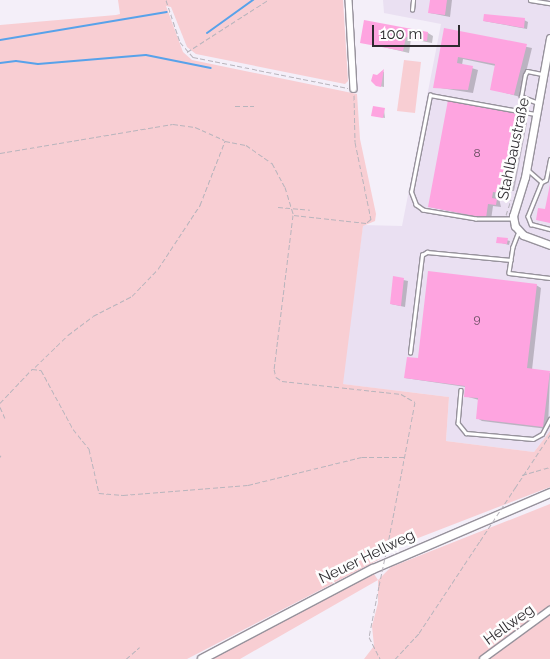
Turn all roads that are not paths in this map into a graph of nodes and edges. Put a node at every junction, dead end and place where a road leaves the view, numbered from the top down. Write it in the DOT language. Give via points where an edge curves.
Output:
graph roads {
  1 [pos="349,0"];
  2 [pos="413,0"];
  3 [pos="530,0"];
  4 [pos="550,3"];
  5 [pos="412,10"];
  6 [pos="550,38"];
  7 [pos="548,57"];
  8 [pos="546,71"];
  9 [pos="354,89"];
  10 [pos="538,104"];
  11 [pos="537,114"];
  12 [pos="550,159"];
  13 [pos="526,169"];
  14 [pos="542,182"];
  15 [pos="513,219"];
  16 [pos="550,229"];
  17 [pos="519,232"];
  18 [pos="550,245"];
  19 [pos="511,260"];
  20 [pos="550,278"];
  21 [pos="410,353"];
  22 [pos="461,390"];
  23 [pos="550,419"];
  24 [pos="550,493"];
  25 [pos="550,610"];
  26 [pos="202,659"];
  27 [pos="483,659"];
  1 -- 9 [label="street"];
  2 -- 5 [label="lane"];
  3 -- 4 [label="lane"];
  6 -- 7 [label="street, Stahlbaustraße"];
  7 -- 8 [label="street, Stahlbaustraße"];
  8 -- 10 [label="street, Stahlbaustraße"];
  8 -- 10 [label="lane" via="528,71 524,75 521,97"];
  10 -- 11 [label="street, Stahlbaustraße"];
  11 -- 13 [label="street, Stahlbaustraße"];
  11 -- 15 [label="lane" via="430,95 411,192 416,205 423,210 476,219"];
  12 -- 14 [label="lane" via="546,180"];
  13 -- 14 [label="lane"];
  13 -- 15 [label="street, Stahlbaustraße"];
  14 -- 16 [label="lane" via="528,216 531,224"];
  15 -- 17 [label="street, Stahlbaustraße"];
  17 -- 18 [label="street"];
  17 -- 19 [label="lane"];
  19 -- 20 [label="lane" via="509,273"];
  19 -- 21 [label="lane" via="427,252 422,255"];
  22 -- 23 [label="lane" via="458,423 466,433 533,439 542,434"];
  24 -- 26 [label="main road, Neuer Hellweg" via="373,569"];
  25 -- 27 [label="street, Hellweg"];
}
